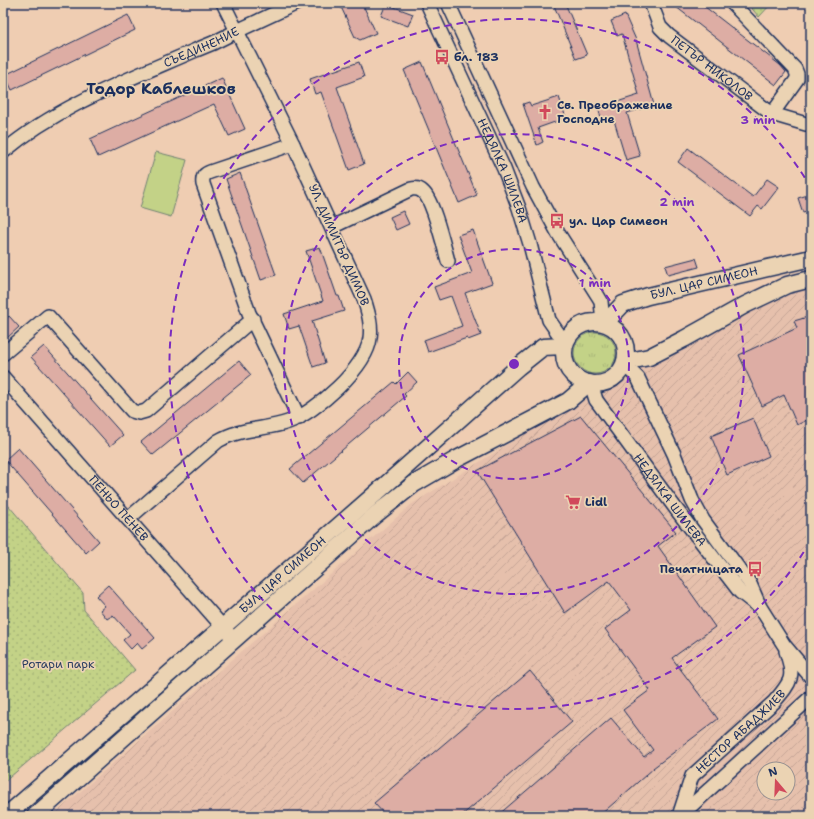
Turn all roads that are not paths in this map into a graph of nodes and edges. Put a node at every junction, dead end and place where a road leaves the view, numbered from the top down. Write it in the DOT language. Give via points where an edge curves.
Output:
graph roads {
  1 [pos="223,3"];
  2 [pos="297,3"];
  3 [pos="427,3"];
  4 [pos="448,3"];
  5 [pos="651,3"];
  6 [pos="732,3"];
  7 [pos="237,30"];
  8 [pos="772,114"];
  9 [pos="811,123"];
  10 [pos="293,144"];
  11 [pos="3,152"];
  12 [pos="332,227"];
  13 [pos="811,258"];
  14 [pos="448,261"];
  15 [pos="811,278"];
  16 [pos="253,320"];
  17 [pos="604,323"];
  18 [pos="565,344"];
  19 [pos="3,354"];
  20 [pos="624,363"];
  21 [pos="3,377"];
  22 [pos="590,384"];
  23 [pos="298,418"];
  24 [pos="128,519"];
  25 [pos="760,607"];
  26 [pos="222,627"];
  27 [pos="234,640"];
  28 [pos="784,645"];
  29 [pos="811,677"];
  30 [pos="811,697"];
  31 [pos="6,816"];
  32 [pos="35,816"];
  33 [pos="679,816"];
  1 -- 7 [label="street, УЛ. ДИМИТЪР ДИМОВ"];
  2 -- 7 [label="street, СЪЕДИНЕНИЕ"];
  3 -- 18 [label="street, НЕДЯЛКА ШИЛЕВА" via="506,175 530,244 549,320"];
  4 -- 17 [label="street, НЕДЯЛКА ШИЛЕВА" via="533,187 558,233 598,296"];
  5 -- 8 [label="street, ПЕТЪР НИКОЛОВ" via="660,27 669,36"];
  6 -- 8 [label="street" via="797,74 797,78"];
  7 -- 10 [label="street, УЛ. ДИМИТЪР ДИМОВ"];
  7 -- 11 [label="street, СЪЕДИНЕНИЕ" via="74,104"];
  8 -- 9 [label="street, ПЕТЪР НИКОЛОВ" via="806,124"];
  10 -- 12 [label="street, УЛ. ДИМИТЪР ДИМОВ"];
  10 -- 16 [label="street" via="210,172 202,180"];
  12 -- 14 [label="street" via="411,189 420,189 426,195 438,225"];
  12 -- 23 [label="street, УЛ. ДИМИТЪР ДИМОВ" via="364,299 371,325 370,339 362,360 342,384 313,409"];
  13 -- 17 [label="main road, БУЛ. ЦАР СИМЕОН" via="648,296 623,304"];
  15 -- 20 [label="main road" via="744,305 649,357"];
  16 -- 19 [label="street" via="146,411 139,413 132,411 48,316"];
  16 -- 23 [label="street"];
  17 -- 18 [label="main road" via="584,323 569,334"];
  17 -- 20 [label="main road" via="613,328 622,339 626,352"];
  18 -- 22 [label="main road" via="563,354 568,370 581,381"];
  18 -- 26 [label="main road, БУЛ. ЦАР СИМЕОН" via="543,347 518,367"];
  20 -- 22 [label="main road" via="611,380"];
  20 -- 25 [label="street, НЕДЯЛКА ШИЛЕВА" via="638,378 702,520 750,584"];
  21 -- 24 [label="street, ПЕНЬО ПЕНЕВ"];
  22 -- 25 [label="street, НЕДЯЛКА ШИЛЕВА" via="596,400 676,509 740,592"];
  22 -- 27 [label="main road, БУЛ. ЦАР СИМЕОН" via="568,401 414,484 375,515"];
  23 -- 24 [label="street, УЛ. ДИМИТЪР ДИМОВ" via="287,423 228,435"];
  24 -- 26 [label="street, ПЕНЬО ПЕНЕВ"];
  25 -- 28 [label="street, НЕДЯЛКА ШИЛЕВА"];
  26 -- 27 [label="street, ПЕНЬО ПЕНЕВ"];
  26 -- 31 [label="main road, БУЛ. ЦАР СИМЕОН"];
  27 -- 32 [label="main road, БУЛ. ЦАР СИМЕОН"];
  28 -- 29 [label="street, НЕДЯЛКА ШИЛЕВА"];
  28 -- 33 [label="street, НЕСТОР АБАДЖИЕВ" via="792,676 786,688 774,702 692,776"];
  30 -- 33 [label="street, НЕСТОР АБАДЖИЕВ"];
}
